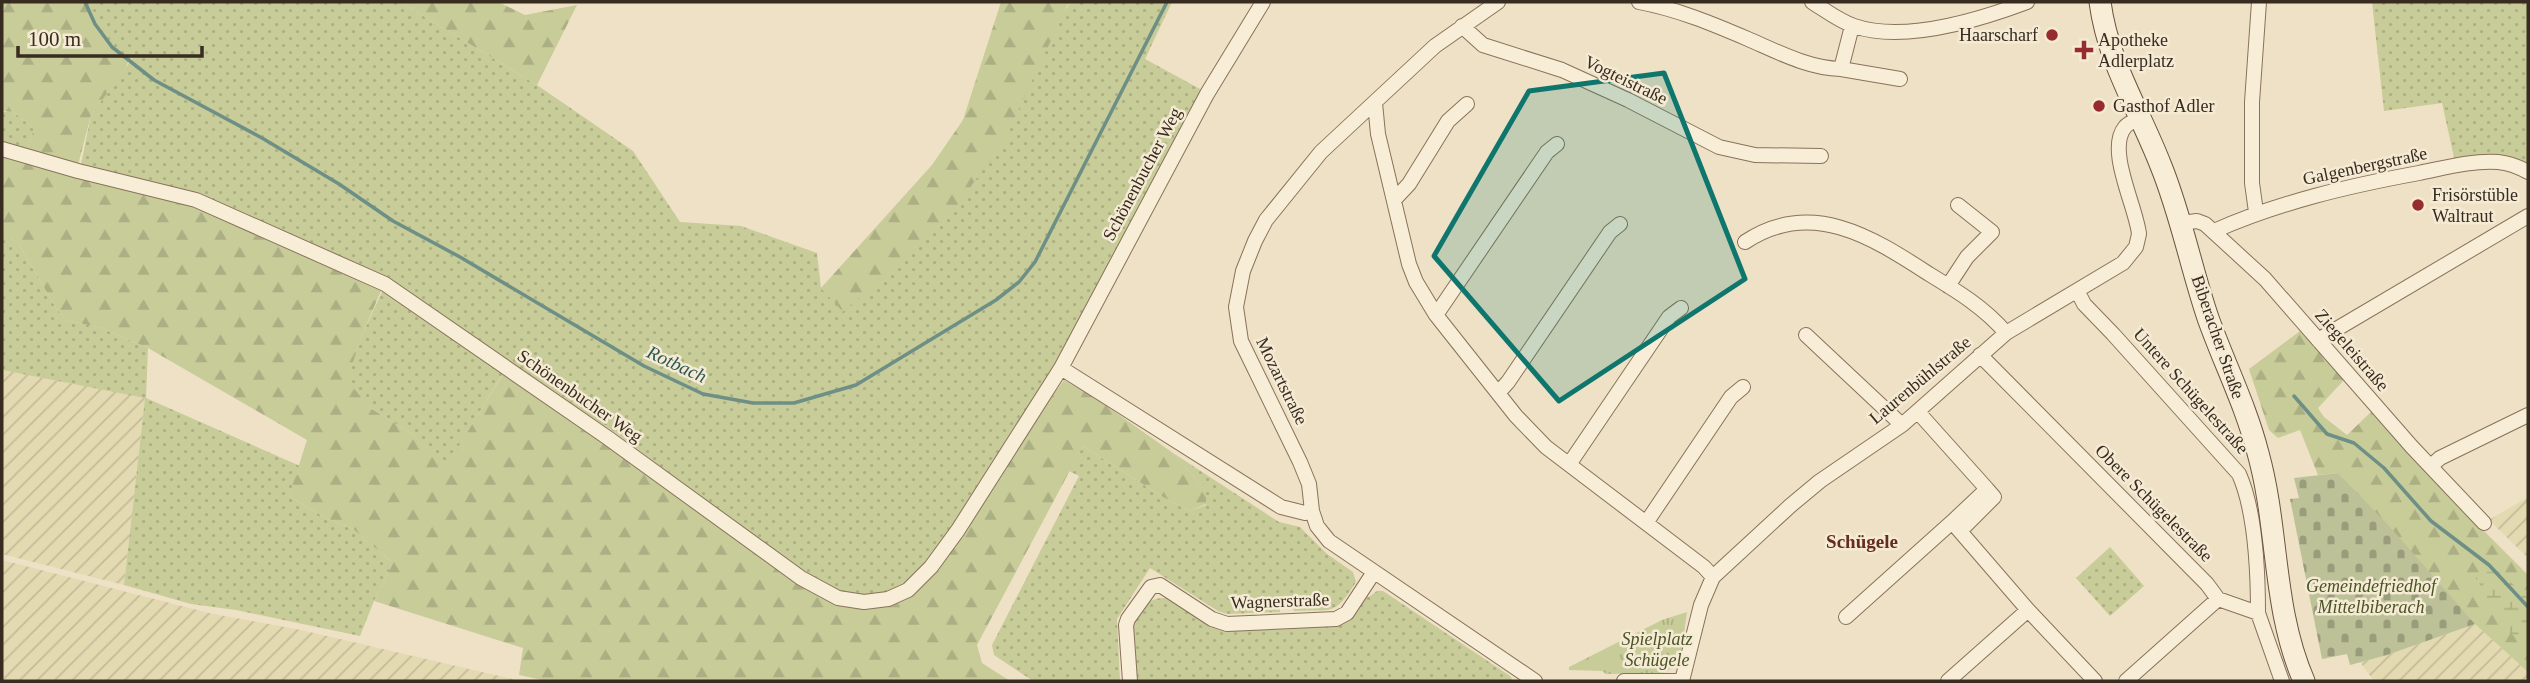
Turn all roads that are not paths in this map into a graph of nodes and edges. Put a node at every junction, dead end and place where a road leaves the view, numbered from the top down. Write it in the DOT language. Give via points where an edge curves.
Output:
graph roads {
  1 [pos="1263,2"];
  2 [pos="1498,2"];
  3 [pos="1639,2"];
  4 [pos="1812,2"];
  5 [pos="2027,2"];
  6 [pos="2100,2"];
  7 [pos="2259,2"];
  8 [pos="1462,26"];
  9 [pos="1852,26"];
  10 [pos="1841,69"];
  11 [pos="1900,79"];
  12 [pos="1375,103"];
  13 [pos="1467,104"];
  14 [pos="2139,119"];
  15 [pos="1557,144"];
  16 [pos="2,149"];
  17 [pos="1821,156"];
  18 [pos="2528,173"];
  19 [pos="1394,200"];
  20 [pos="1958,205"];
  21 [pos="2256,212"];
  22 [pos="2528,216"];
  23 [pos="2181,223"];
  24 [pos="1620,224"];
  25 [pos="2214,231"];
  26 [pos="1745,242"];
  27 [pos="1948,286"];
  28 [pos="2078,292"];
  29 [pos="1681,308"];
  30 [pos="1436,315"];
  31 [pos="2006,333"];
  32 [pos="1806,335"];
  33 [pos="2318,340"];
  34 [pos="1980,355"];
  35 [pos="1061,369"];
  36 [pos="1743,387"];
  37 [pos="1497,393"];
  38 [pos="1918,412"];
  39 [pos="2528,415"];
  40 [pos="1902,425"];
  41 [pos="1570,464"];
  42 [pos="2431,466"];
  43 [pos="1312,512"];
  44 [pos="1646,523"];
  45 [pos="2484,523"];
  46 [pos="1956,526"];
  47 [pos="1374,572"];
  48 [pos="1713,577"];
  49 [pos="2218,599"];
  50 [pos="2028,610"];
  51 [pos="2258,613"];
  52 [pos="1846,617"];
  53 [pos="1130,681"];
  54 [pos="1535,681"];
  55 [pos="1624,681"];
  56 [pos="1680,681"];
  57 [pos="1948,681"];
  58 [pos="2095,681"];
  59 [pos="2126,681"];
  60 [pos="2282,681"];
  61 [pos="2304,681"];
  1 -- 35 [label="street, Schönenbucher Weg" via="1207,94"];
  2 -- 8 [label="street"];
  3 -- 10 [label="street" via="1682,13 1802,62"];
  4 -- 9 [label="street"];
  5 -- 9 [label="street" via="1923,31"];
  6 -- 14 [label="street, Biberacher Straße" via="2118,71"];
  7 -- 21 [label="street" via="2252,102"];
  8 -- 12 [label="street, Mozartstraße" via="1393,82"];
  8 -- 17 [label="street, Vogteistraße" via="1483,45 1562,70 1719,147 1755,155"];
  9 -- 10 [label="street"];
  10 -- 11 [label="street"];
  12 -- 19 [label="street"];
  12 -- 43 [label="street, Mozartstraße" via="1321,152 1266,220 1238,287 1241,341 1300,462 1309,484"];
  13 -- 19 [label="street" via="1448,121"];
  14 -- 23 [label="street, Biberacher Straße"];
  14 -- 28 [label="street, Laurenbühlstraße" via="2126,125 2119,146 2139,241 2123,263"];
  15 -- 30 [label="street" via="1547,152"];
  16 -- 35 [label="street, Schönenbucher Weg" via="196,200 385,284 802,578 838,598 864,602 908,590 958,530"];
  18 -- 21 [label="street, Galgenbergstraße" via="2498,162 2457,166 2360,184"];
  19 -- 30 [label="street" via="1409,264"];
  20 -- 27 [label="street" via="1992,232 1967,257"];
  21 -- 25 [label="street, Galgenbergstraße"];
  22 -- 33 [label="street"];
  23 -- 25 [label="street, Ziegeleistraße" via="2197,221"];
  23 -- 61 [label="street, Biberacher Straße" via="2208,317 2259,454 2285,629"];
  24 -- 37 [label="street"];
  25 -- 33 [label="street, Ziegeleistraße" via="2265,279"];
  26 -- 27 [label="street" via="1787,224 1842,227 1882,244"];
  27 -- 31 [label="street" via="1993,317"];
  28 -- 31 [label="street, Laurenbühlstraße"];
  28 -- 51 [label="street, Untere Schügelestraße" via="2091,312 2239,474 2257,561"];
  29 -- 41 [label="street" via="1669,317"];
  30 -- 37 [label="street"];
  31 -- 34 [label="street, Laurenbühlstraße"];
  32 -- 40 [label="street"];
  33 -- 42 [label="street, Ziegeleistraße"];
  34 -- 38 [label="street, Laurenbühlstraße"];
  34 -- 49 [label="street, Obere Schügelestraße"];
  35 -- 43 [label="street" via="1282,508"];
  36 -- 44 [label="street" via="1731,397"];
  37 -- 41 [label="street" via="1546,447"];
  38 -- 40 [label="street, Laurenbühlstraße"];
  38 -- 46 [label="street" via="1987,489"];
  39 -- 42 [label="street"];
  40 -- 48 [label="street, Laurenbühlstraße" via="1820,481"];
  41 -- 44 [label="street"];
  42 -- 45 [label="street, Ziegeleistraße"];
  43 -- 47 [label="street, Mozartstraße" via="1329,541"];
  44 -- 48 [label="street"];
  46 -- 50 [label="street"];
  46 -- 52 [label="street"];
  47 -- 53 [label="street, Wagnerstraße" via="1347,613 1336,619 1227,624 1160,585 1150,587 1126,625"];
  47 -- 54 [label="street, Mozartstraße"];
  48 -- 56 [label="street, Laurenbühlstraße"];
  49 -- 51 [label="street"];
  49 -- 59 [label="street"];
  50 -- 57 [label="street"];
  50 -- 58 [label="street"];
  51 -- 60 [label="street"];
  55 -- 56 [label="street"];
}
